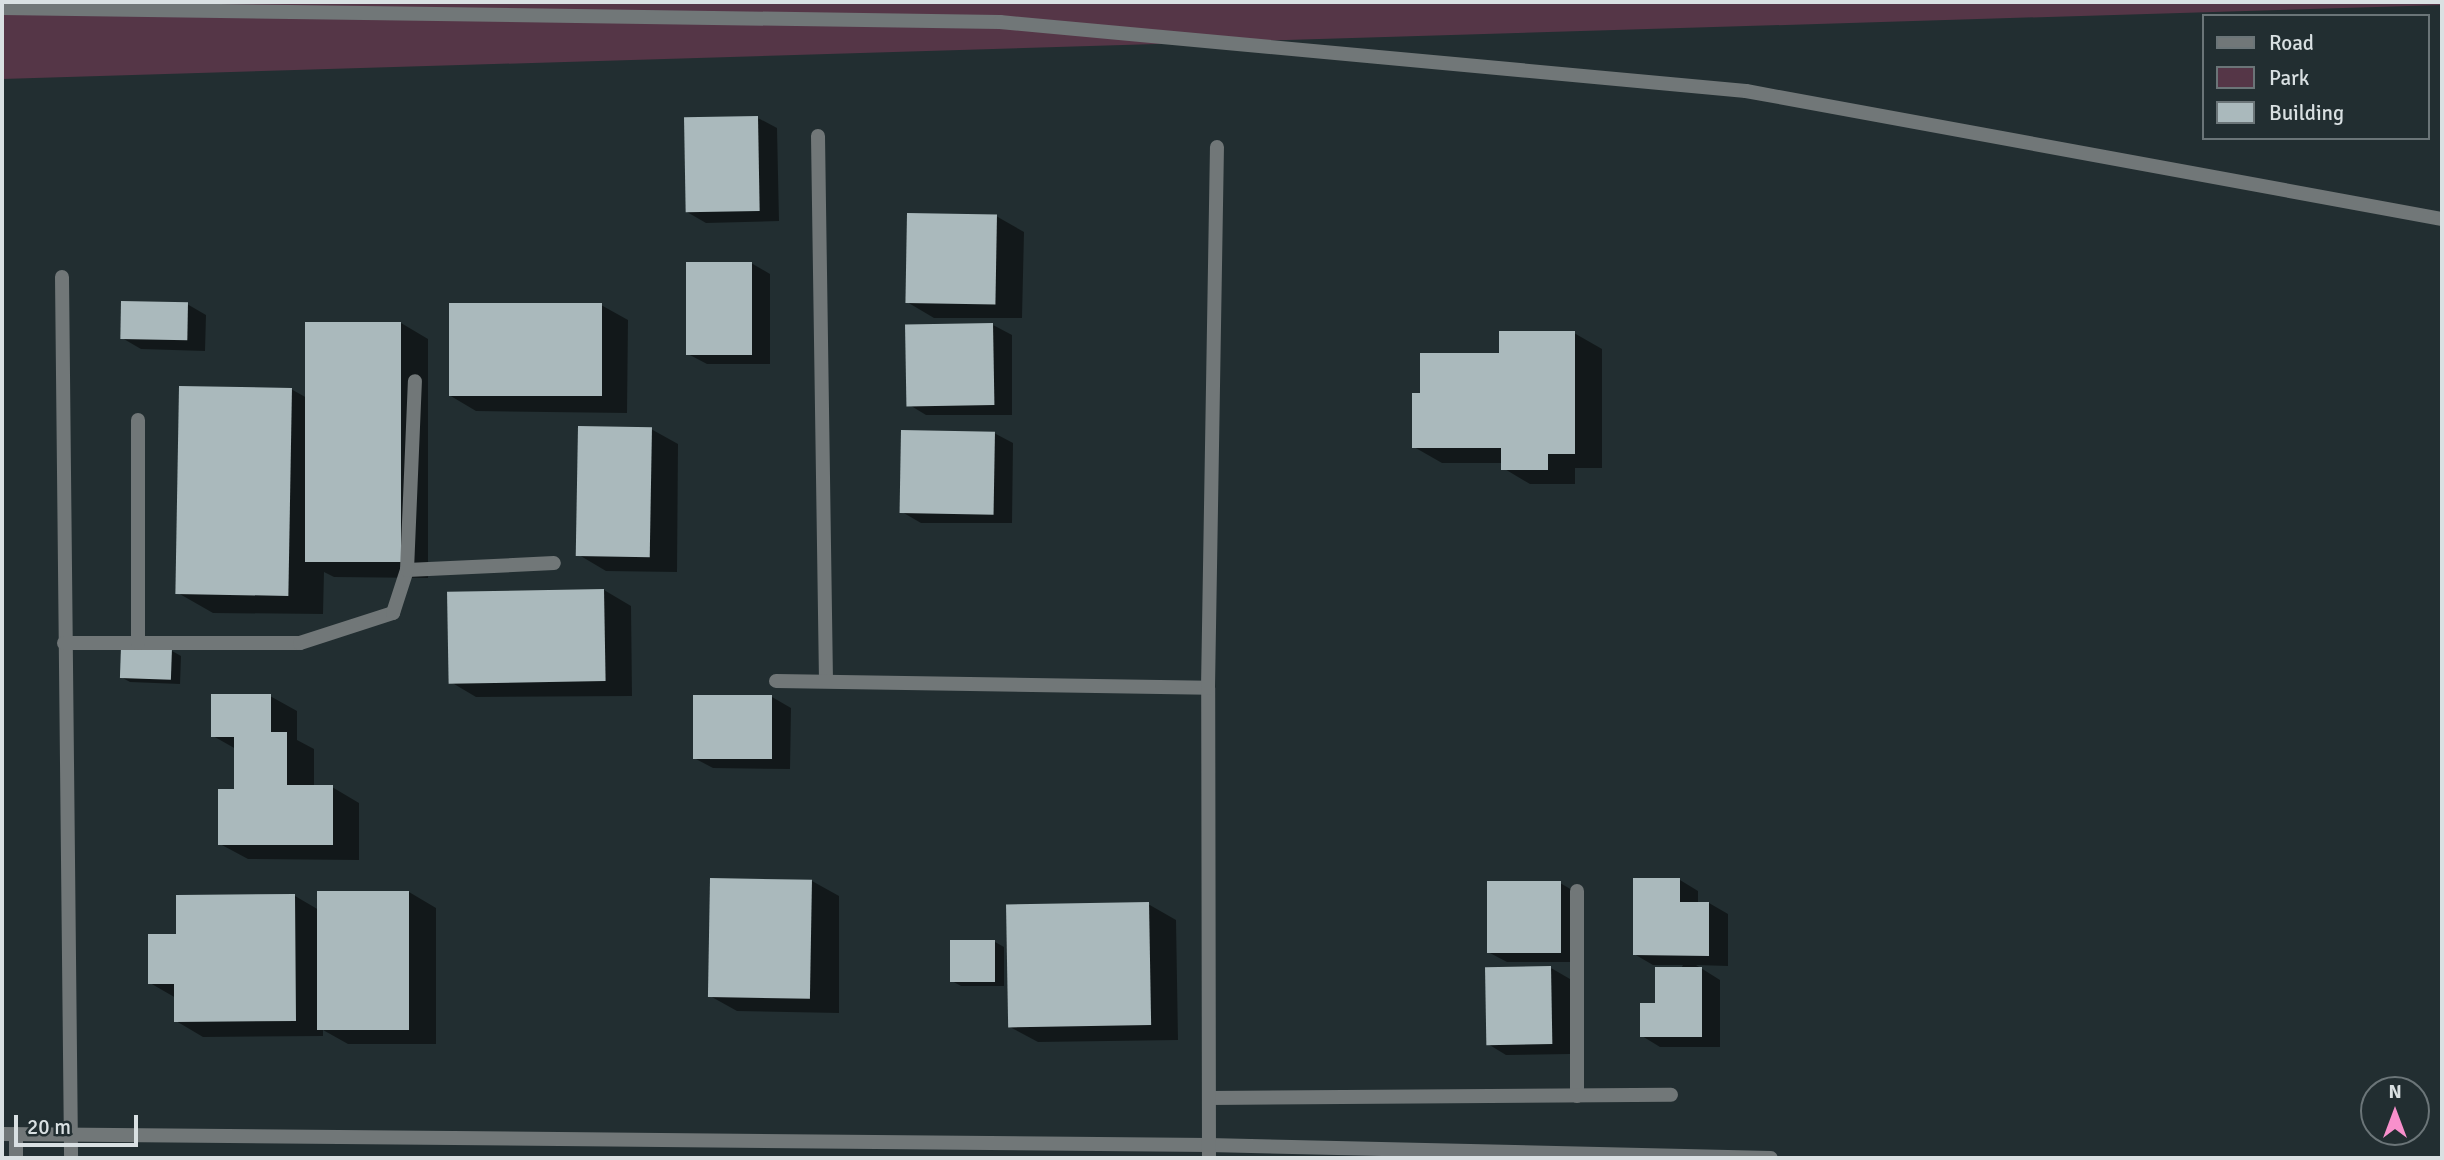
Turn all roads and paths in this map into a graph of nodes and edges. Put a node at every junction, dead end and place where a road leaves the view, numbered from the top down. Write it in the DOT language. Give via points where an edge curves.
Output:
graph roads {
  1 [pos="2,8"];
  2 [pos="818,136"];
  3 [pos="1217,147"];
  4 [pos="2442,219"];
  5 [pos="62,277"];
  6 [pos="415,382"];
  7 [pos="138,420"];
  8 [pos="554,563"];
  9 [pos="407,570"];
  10 [pos="64,643"];
  11 [pos="138,643"];
  12 [pos="776,681"];
  13 [pos="827,681"];
  14 [pos="1208,688"];
  15 [pos="1577,891"];
  16 [pos="1671,1095"];
  17 [pos="1577,1096"];
  18 [pos="1209,1098"];
  19 [pos="70,1132"];
  20 [pos="9,1134"];
  21 [pos="1209,1152"];
  22 [pos="16,1158"];
  23 [pos="71,1158"];
  24 [pos="1771,1158"];
  1 -- 4 [label="street" via="1000,22 1745,91"];
  2 -- 13 [label="street"];
  3 -- 14 [label="street"];
  5 -- 10 [label="street"];
  6 -- 9 [label="street"];
  7 -- 11 [label="street"];
  8 -- 9 [label="street"];
  9 -- 11 [label="street" via="393,613 300,643"];
  10 -- 11 [label="street"];
  10 -- 19 [label="street"];
  12 -- 13 [label="street"];
  13 -- 14 [label="street"];
  14 -- 18 [label="street"];
  15 -- 17 [label="street"];
  16 -- 17 [label="street"];
  17 -- 18 [label="street"];
  18 -- 21 [label="street"];
  19 -- 20 [label="street"];
  19 -- 21 [label="street"];
  19 -- 23 [label="street"];
  20 -- 22 [label="street"];
  21 -- 24 [label="street"];
}
